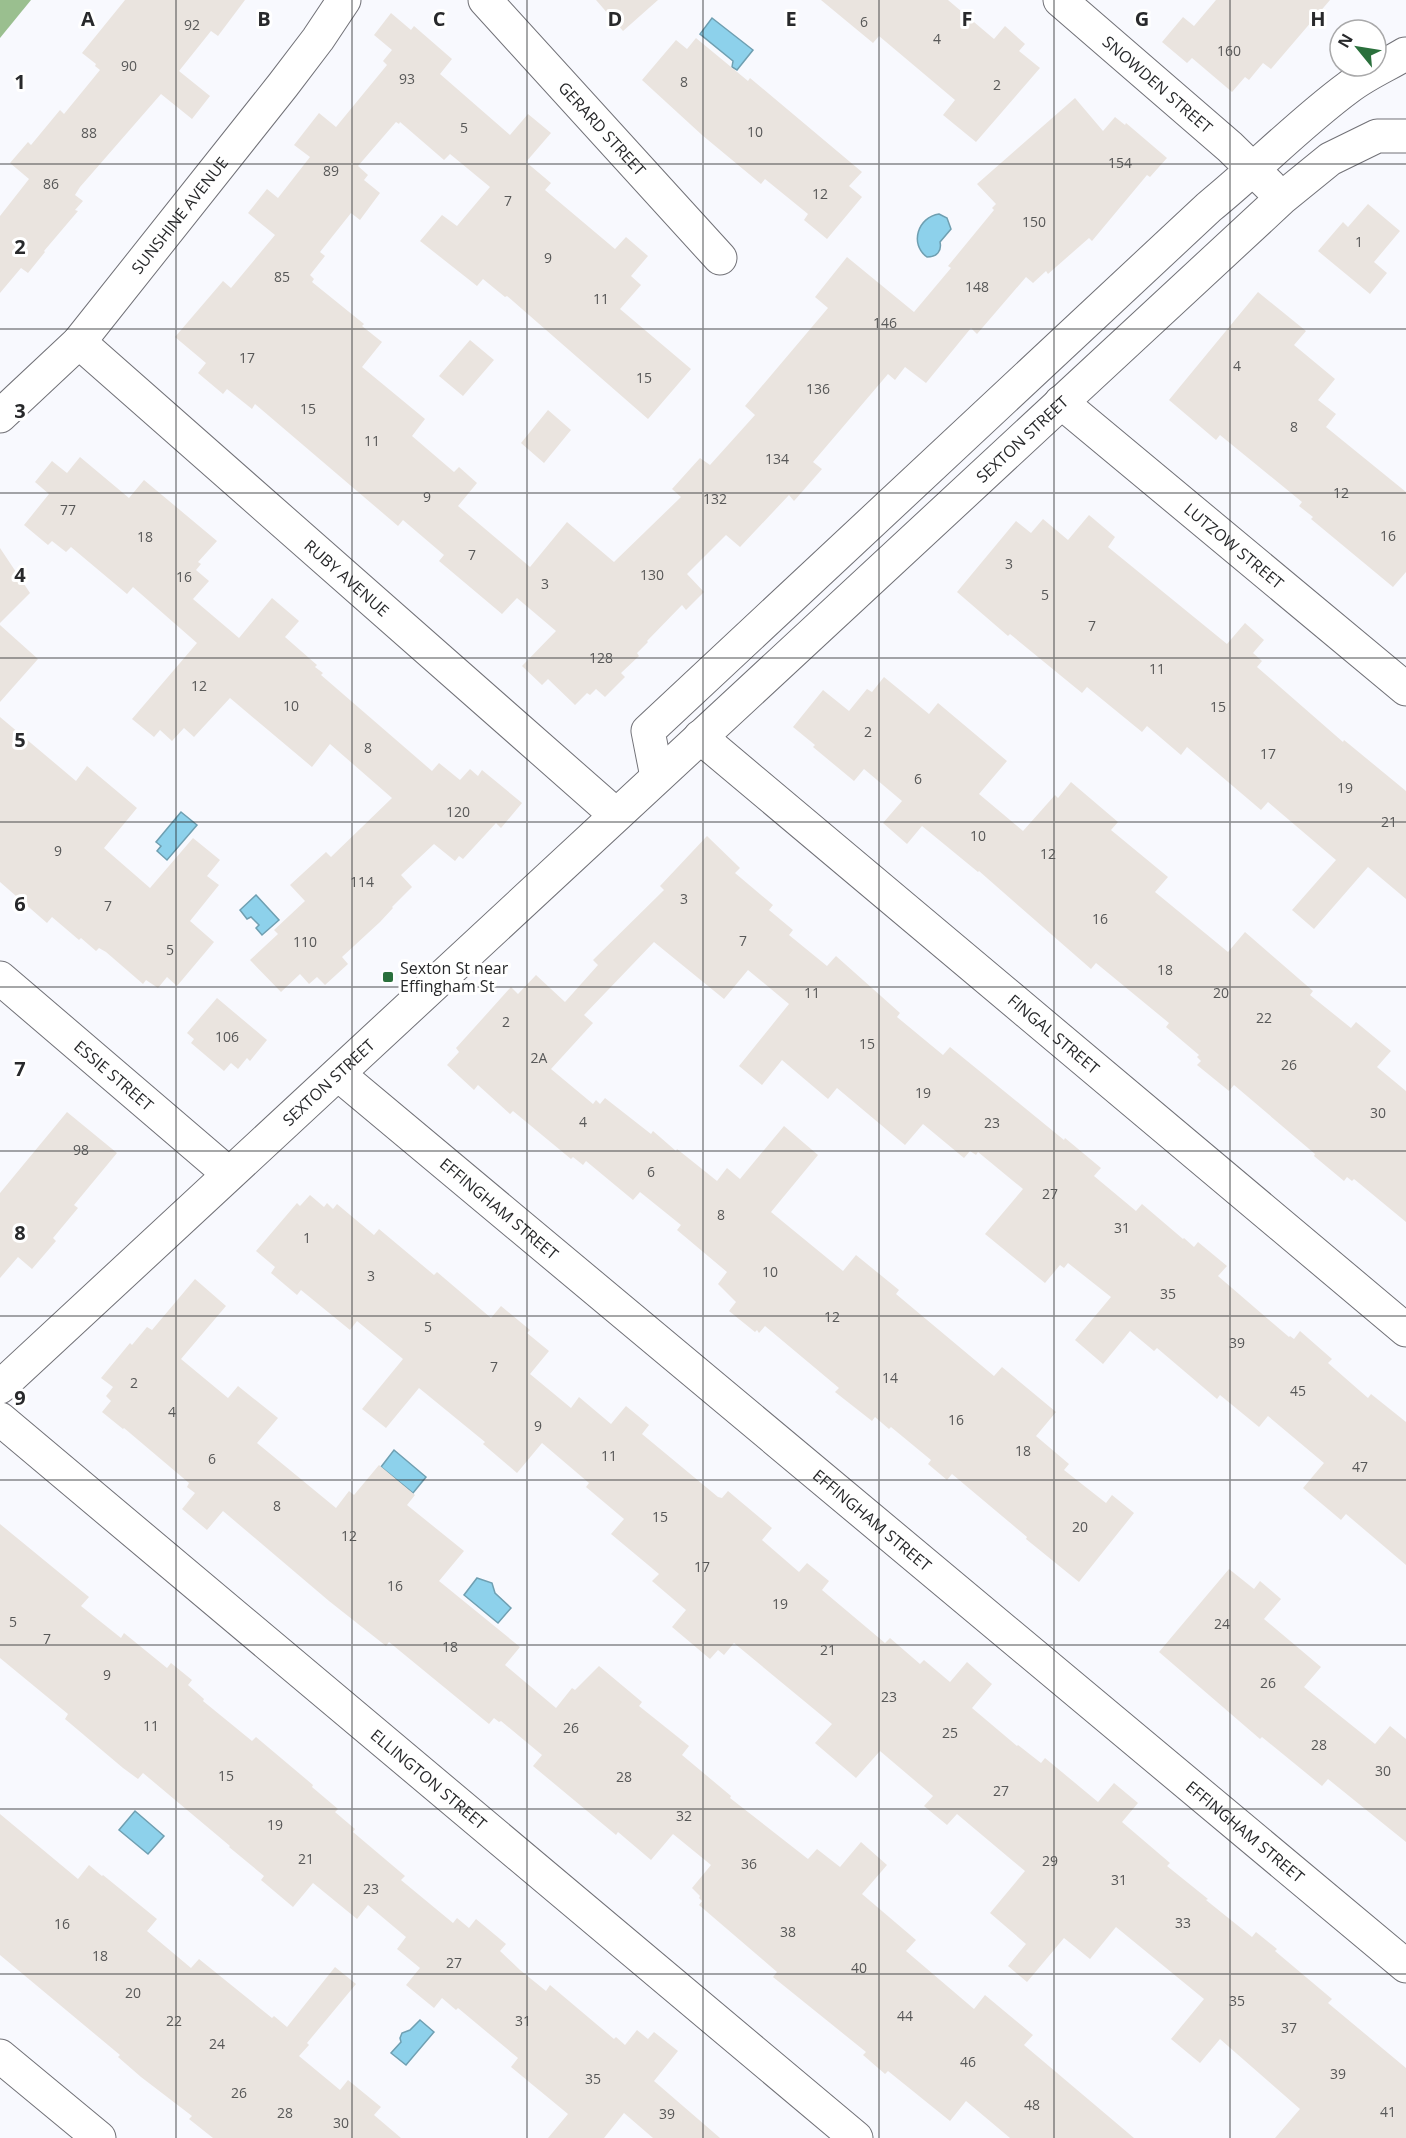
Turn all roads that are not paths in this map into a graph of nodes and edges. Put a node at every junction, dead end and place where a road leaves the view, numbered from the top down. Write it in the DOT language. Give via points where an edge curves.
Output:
graph roads {
  1 [pos="344,0"];
  2 [pos="485,0"];
  3 [pos="1060,0"];
  4 [pos="1405,54"];
  5 [pos="1406,136"];
  6 [pos="1254,170"];
  7 [pos="1282,198"];
  8 [pos="720,258"];
  9 [pos="79,342"];
  10 [pos="1061,402"];
  11 [pos="0,416"];
  12 [pos="1406,689"];
  13 [pos="700,737"];
  14 [pos="657,777"];
  15 [pos="616,815"];
  16 [pos="0,978"];
  17 [pos="338,1074"];
  18 [pos="229,1174"];
  19 [pos="1406,1330"];
  20 [pos="0,1388"];
  21 [pos="0,1419"];
  22 [pos="1406,1966"];
  23 [pos="0,2055"];
  24 [pos="99,2138"];
  25 [pos="856,2138"];
  1 -- 9 [label="street, SUNSHINE AVENUE" via="284,85"];
  2 -- 8 [label="street, GERARD STREET"];
  3 -- 6 [label="street, SNOWDEN STREET"];
  4 -- 6 [label="street" via="1351,86"];
  5 -- 7 [label="street, SEXTON STREET" via="1377,136 1330,159"];
  6 -- 7 [label="street, SNOWDEN STREET"];
  6 -- 14 [label="street" via="1209,207 648,731"];
  7 -- 10 [label="street, SEXTON STREET"];
  9 -- 11 [label="street, SUNSHINE AVENUE"];
  9 -- 15 [label="street, RUBY AVENUE"];
  10 -- 12 [label="street, LUTZOW STREET"];
  10 -- 13 [label="street, SEXTON STREET"];
  13 -- 14 [label="street, SEXTON STREET"];
  13 -- 19 [label="street, FINGAL STREET"];
  14 -- 15 [label="street, SEXTON STREET"];
  15 -- 17 [label="street, SEXTON STREET"];
  16 -- 18 [label="street, ESSIE STREET"];
  17 -- 18 [label="street, SEXTON STREET"];
  17 -- 22 [label="street, EFFINGHAM STREET"];
  18 -- 20 [label="street, SEXTON STREET"];
  21 -- 25 [label="street, ELLINGTON STREET"];
  23 -- 24 [label="street"];
}
